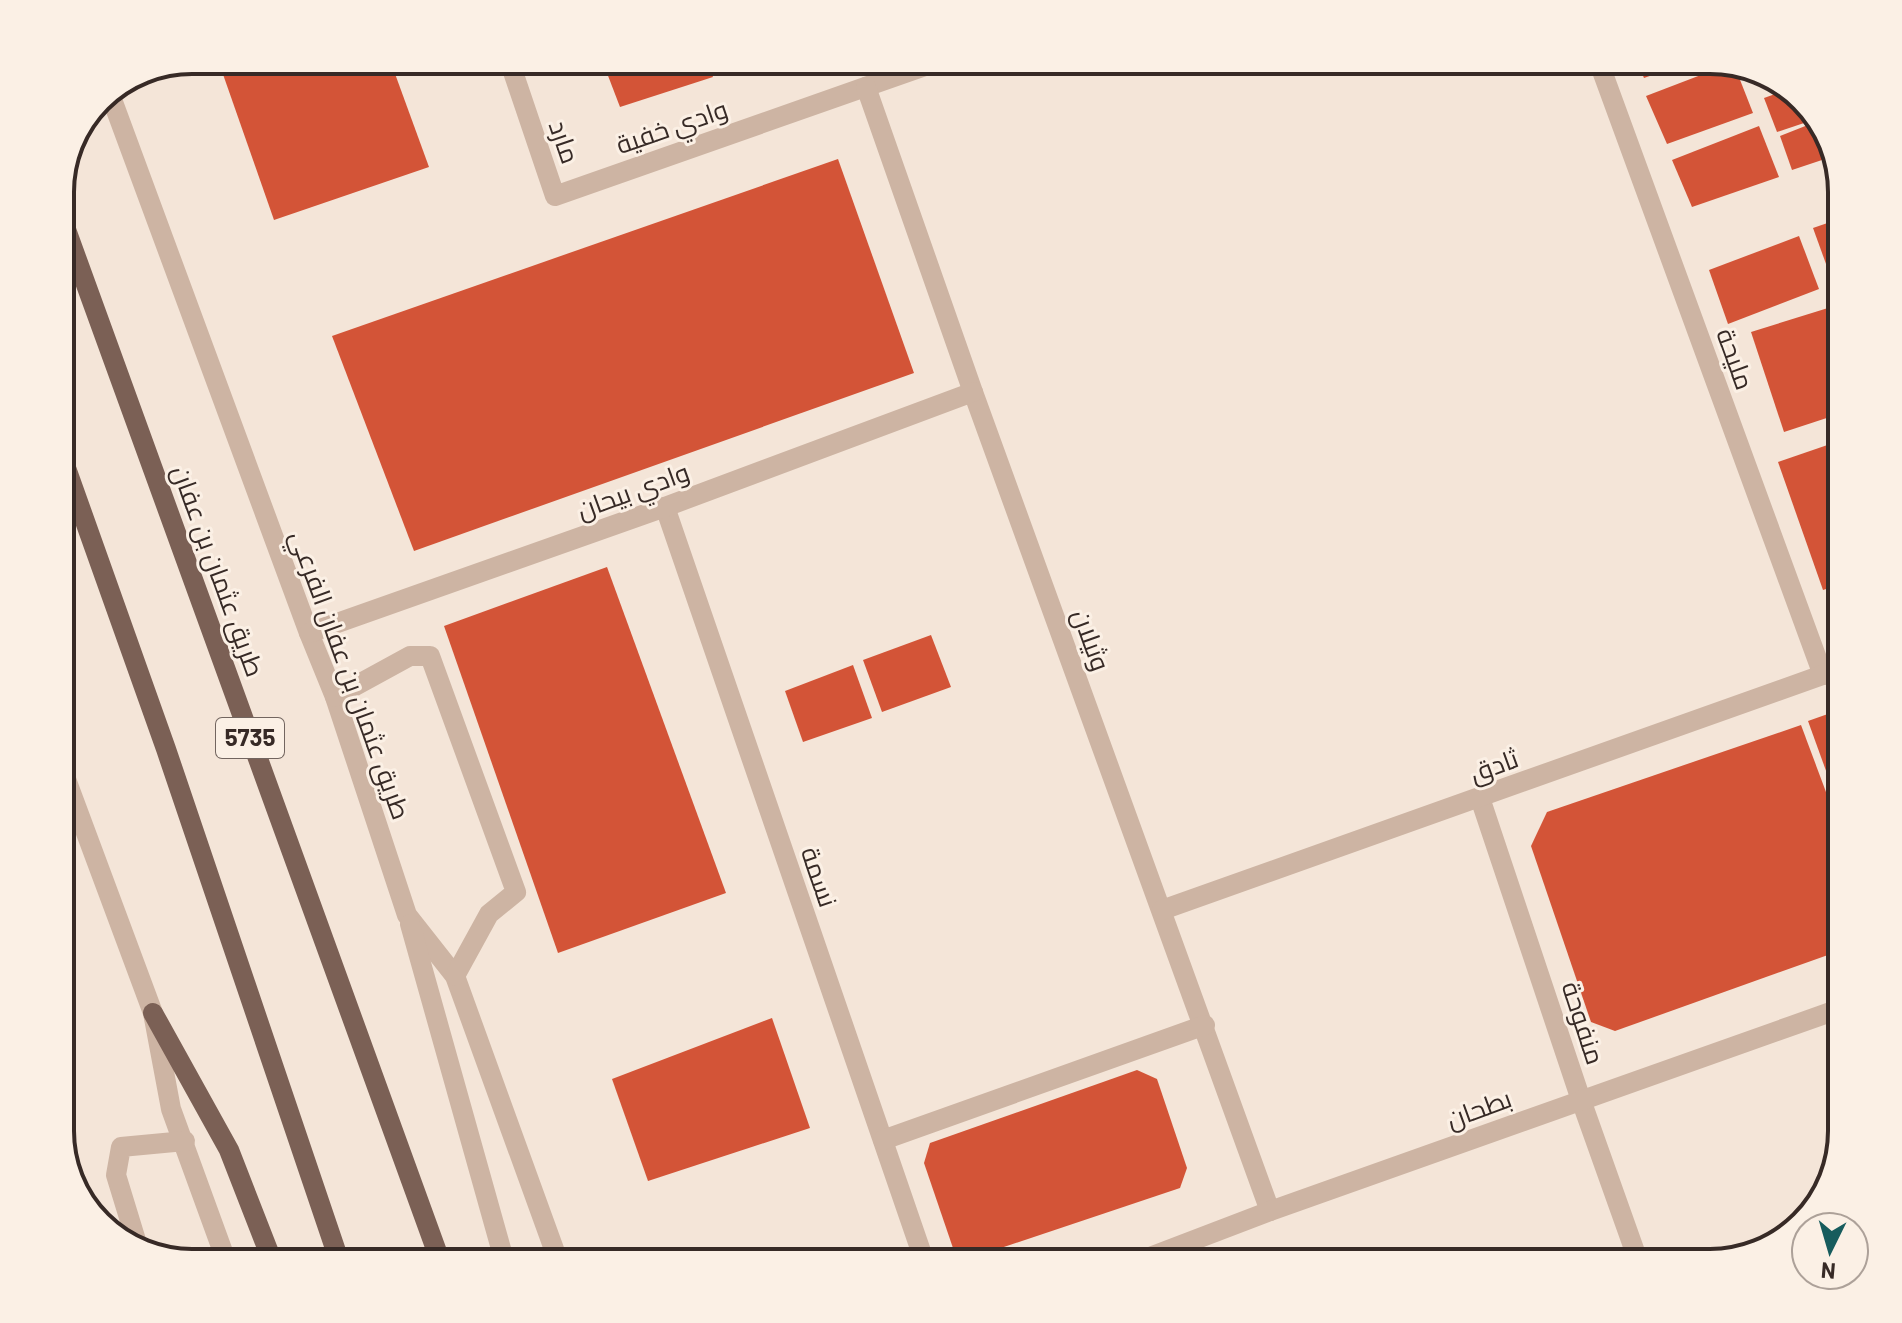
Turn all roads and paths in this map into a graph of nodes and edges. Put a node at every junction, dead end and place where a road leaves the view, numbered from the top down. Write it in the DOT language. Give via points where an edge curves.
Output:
graph roads {
  1 [pos="514,74"];
  2 [pos="903,74"];
  3 [pos="1603,74"];
  4 [pos="866,87"];
  5 [pos="114,104"];
  6 [pos="555,196"];
  7 [pos="74,252"];
  8 [pos="973,392"];
  9 [pos="74,490"];
  10 [pos="665,507"];
  11 [pos="309,633"];
  12 [pos="1828,659"];
  13 [pos="1828,674"];
  14 [pos="335,697"];
  15 [pos="1480,798"];
  16 [pos="74,801"];
  17 [pos="1162,910"];
  18 [pos="407,915"];
  19 [pos="455,976"];
  20 [pos="153,1013"];
  21 [pos="1828,1013"];
  22 [pos="1205,1025"];
  23 [pos="1581,1100"];
  24 [pos="883,1140"];
  25 [pos="185,1141"];
  26 [pos="1270,1211"];
  27 [pos="134,1234"];
  28 [pos="222,1249"];
  29 [pos="268,1249"];
  30 [pos="335,1249"];
  31 [pos="436,1249"];
  32 [pos="501,1249"];
  33 [pos="554,1249"];
  34 [pos="920,1249"];
  35 [pos="1171,1249"];
  36 [pos="1634,1249"];
  1 -- 6 [label="street, مارد"];
  2 -- 4 [label="street, وادي خفية"];
  3 -- 12 [label="street, مليحة"];
  4 -- 6 [label="street, وادي خفية"];
  4 -- 8 [label="street, وثيلان"];
  5 -- 11 [label="street, طريق عثمان بن عفان الفرعي"];
  7 -- 31 [label="main road, طريق عثمان بن عفان / 5735"];
  8 -- 10 [label="street, وادي بيحان"];
  8 -- 17 [label="street, وثيلان"];
  9 -- 30 [label="main road"];
  10 -- 11 [label="street, وادي بيحان"];
  10 -- 24 [label="street, نسمة"];
  11 -- 14 [label="street, طريق عثمان بن عفان الفرعي"];
  13 -- 15 [label="street, ثادق"];
  14 -- 18 [label="street, طريق عثمان بن عفان الفرعي"];
  14 -- 19 [label="street" via="410,656 430,656 516,892 489,914"];
  15 -- 17 [label="street, ثادق"];
  15 -- 23 [label="street, منفوحة"];
  16 -- 20 [label="street"];
  17 -- 22 [label="street, وثيلان"];
  18 -- 19 [label="street, طريق عثمان بن عفان الفرعي"];
  18 -- 32 [label="street"];
  19 -- 33 [label="street, طريق عثمان بن عفان الفرعي"];
  20 -- 25 [label="street" via="171,1109"];
  20 -- 29 [label="main road" via="229,1150"];
  21 -- 23 [label="street, بطحان"];
  22 -- 24 [label="street"];
  22 -- 26 [label="street, وثيلان"];
  23 -- 26 [label="street, بطحان"];
  23 -- 36 [label="street, منفوحة"];
  24 -- 34 [label="street, نسمة"];
  25 -- 27 [label="street" via="121,1147 116,1175"];
  25 -- 28 [label="street"];
  26 -- 35 [label="street, بطحان"];
}
